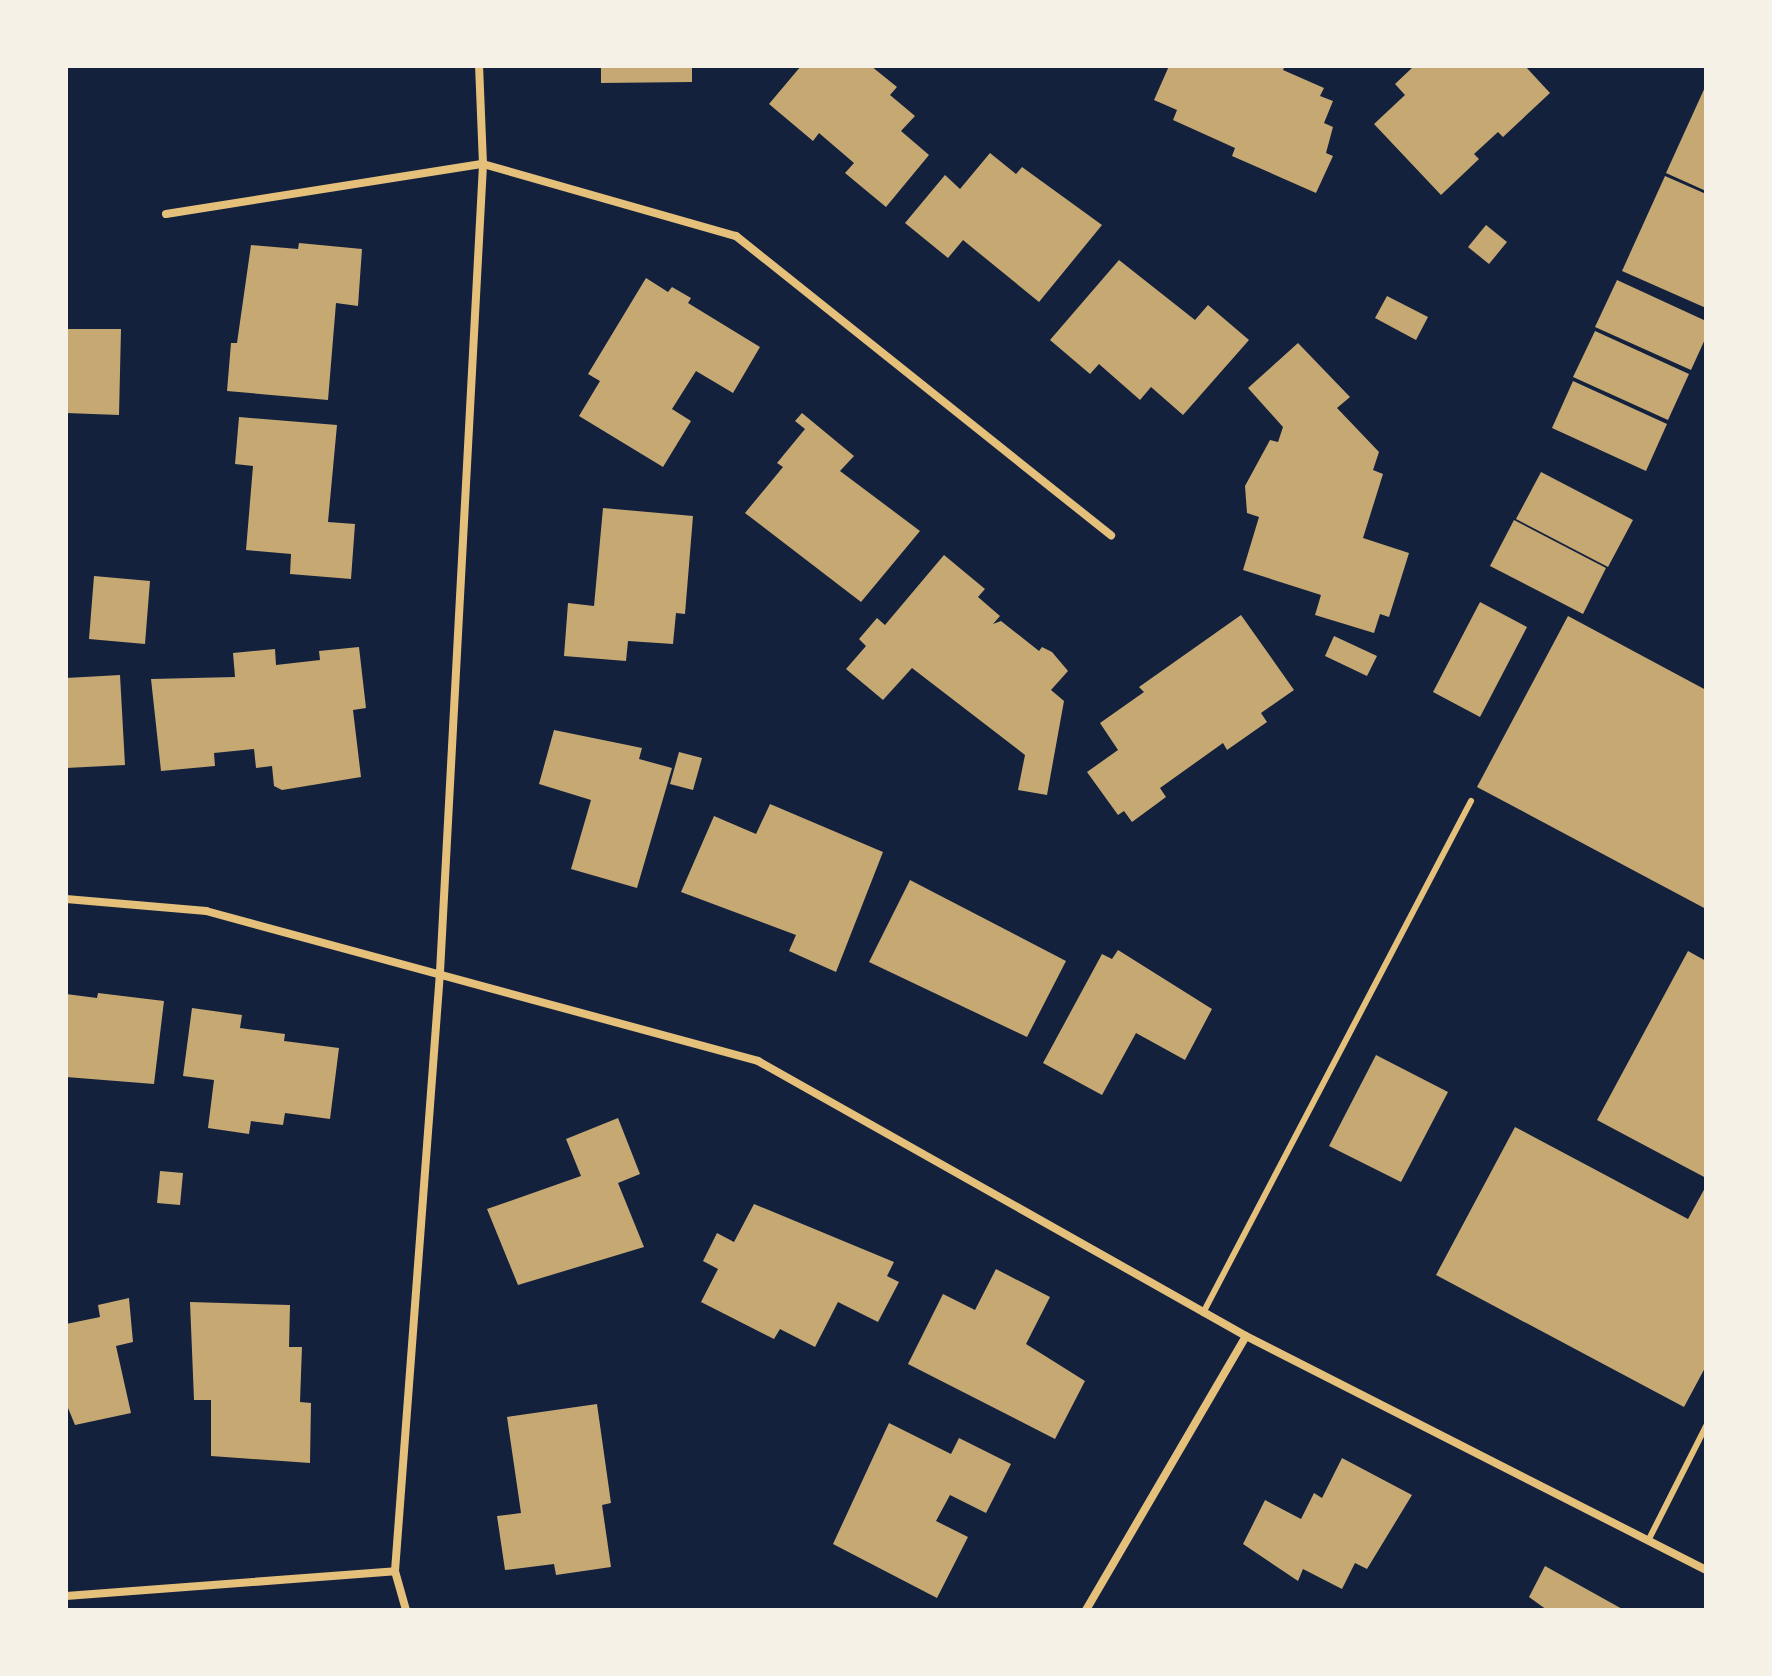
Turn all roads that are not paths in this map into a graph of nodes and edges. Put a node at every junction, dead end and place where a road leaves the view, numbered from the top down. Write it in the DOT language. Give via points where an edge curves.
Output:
graph roads {
  1 [pos="479,66"];
  2 [pos="483,164"];
  3 [pos="166,214"];
  4 [pos="1111,535"];
  5 [pos="1471,801"];
  6 [pos="66,899"];
  7 [pos="440,972"];
  8 [pos="1203,1313"];
  9 [pos="1246,1336"];
  10 [pos="1706,1426"];
  11 [pos="1648,1541"];
  12 [pos="1706,1570"];
  13 [pos="395,1571"];
  14 [pos="66,1596"];
  15 [pos="406,1610"];
  16 [pos="1086,1610"];
  1 -- 2 [label="street"];
  2 -- 3 [label="street"];
  2 -- 4 [label="street" via="736,236"];
  2 -- 7 [label="street"];
  5 -- 8 [label="lane"];
  6 -- 7 [label="street" via="206,911"];
  7 -- 8 [label="street" via="758,1061"];
  7 -- 13 [label="street"];
  8 -- 9 [label="street"];
  9 -- 11 [label="street"];
  9 -- 16 [label="street"];
  10 -- 11 [label="lane"];
  11 -- 12 [label="street"];
  13 -- 14 [label="street"];
  13 -- 15 [label="street"];
}
